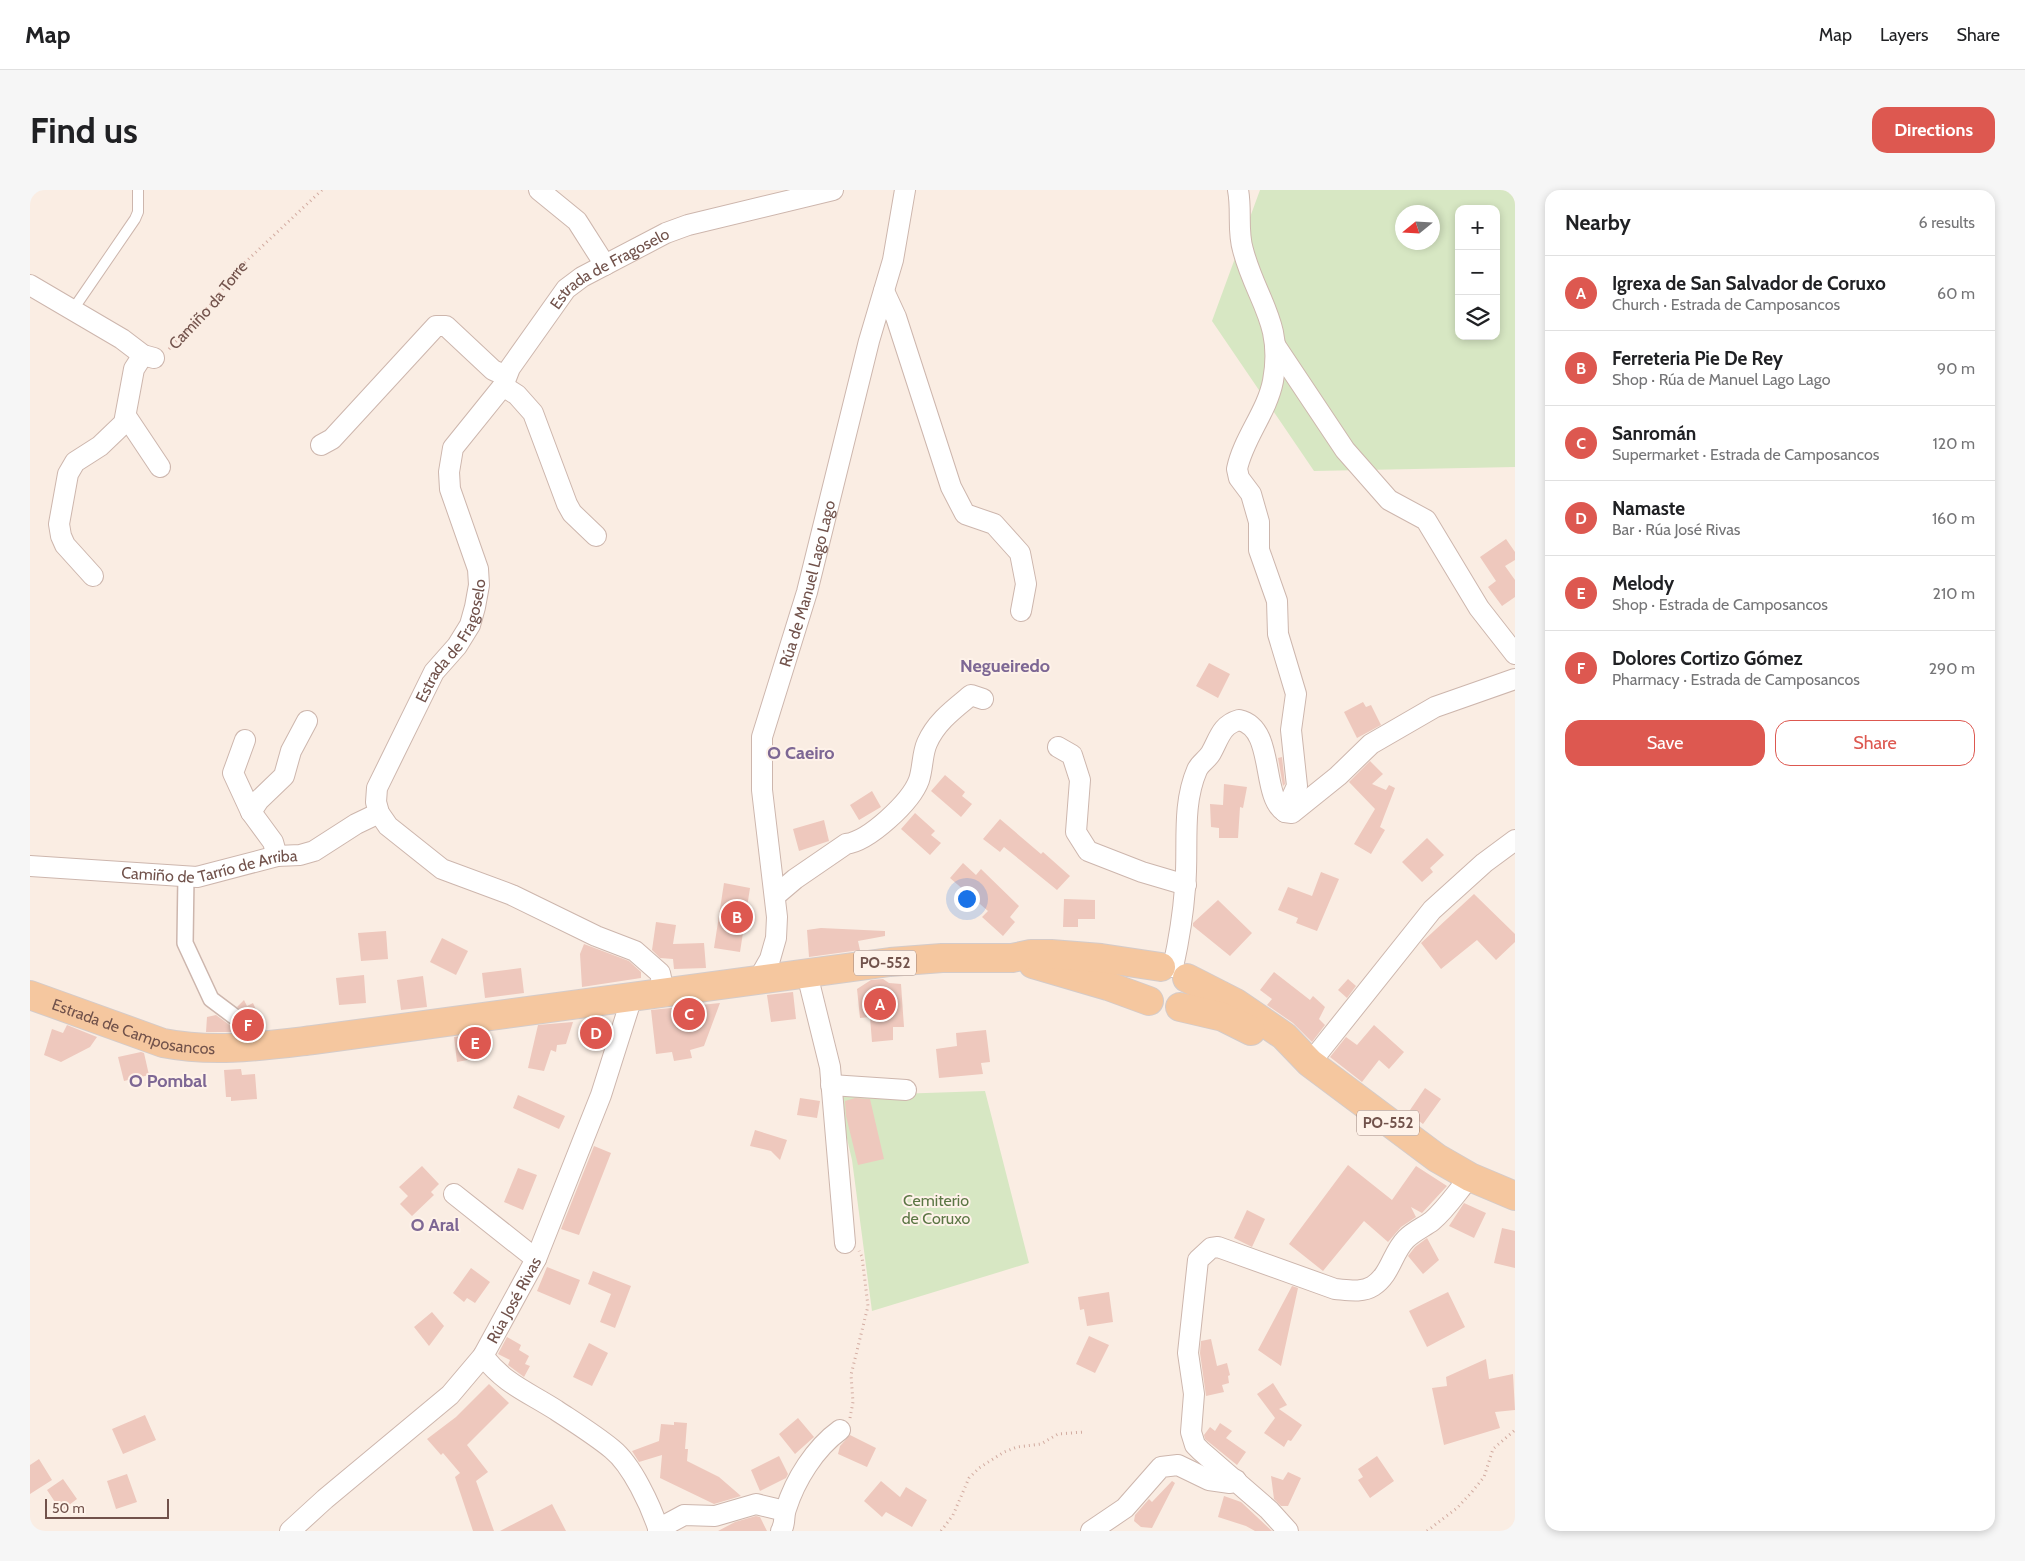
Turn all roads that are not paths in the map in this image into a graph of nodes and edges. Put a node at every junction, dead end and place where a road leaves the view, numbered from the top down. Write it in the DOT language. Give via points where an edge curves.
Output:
graph roads {
  1 [pos="138,190"];
  2 [pos="539,190"];
  3 [pos="833,190"];
  4 [pos="905,190"];
  5 [pos="1238,190"];
  6 [pos="605,265"];
  7 [pos="30,285"];
  8 [pos="884,291"];
  9 [pos="72,311"];
  10 [pos="1275,346"];
  11 [pos="504,381"];
  12 [pos="126,416"];
  13 [pos="321,445"];
  14 [pos="160,467"];
  15 [pos="596,536"];
  16 [pos="93,576"];
  17 [pos="1020,611"];
  18 [pos="1515,654"];
  19 [pos="1515,679"];
  20 [pos="983,699"];
  21 [pos="307,720"];
  22 [pos="245,740"];
  23 [pos="1058,747"];
  24 [pos="251,812"];
  25 [pos="1284,812"];
  26 [pos="379,813"];
  27 [pos="1515,840"];
  28 [pos="277,856"];
  29 [pos="30,866"];
  30 [pos="186,876"];
  31 [pos="1186,885"];
  32 [pos="775,896"];
  33 [pos="1012,958"];
  34 [pos="1174,971"];
  35 [pos="807,974"];
  36 [pos="758,980"];
  37 [pos="664,992"];
  38 [pos="30,995"];
  39 [pos="632,997"];
  40 [pos="1148,1001"];
  41 [pos="1180,1007"];
  42 [pos="243,1032"];
  43 [pos="1310,1063"];
  44 [pos="831,1085"];
  45 [pos="906,1090"];
  46 [pos="1470,1177"];
  47 [pos="454,1194"];
  48 [pos="1515,1196"];
  49 [pos="844,1243"];
  50 [pos="536,1259"];
  51 [pos="482,1356"];
  52 [pos="840,1430"];
  53 [pos="1236,1480"];
  54 [pos="783,1521"];
  55 [pos="294,1530"];
  56 [pos="659,1530"];
  57 [pos="1092,1531"];
  58 [pos="1288,1531"];
  1 -- 9 [label="lane" via="135,219"];
  2 -- 6 [label="street" via="577,221"];
  3 -- 6 [label="street, Estrada de Fragoselo" via="688,225"];
  4 -- 8 [label="street, Rúa de Manuel Lago Lago" via="893,260"];
  5 -- 10 [label="street" via="1242,248 1272,323"];
  6 -- 11 [label="street, Estrada de Fragoselo" via="582,277 556,300"];
  7 -- 9 [label="street"];
  8 -- 17 [label="street" via="896,317 951,487 965,514 994,524 1020,553 1026,584"];
  8 -- 32 [label="street, Rúa de Manuel Lago Lago" via="807,592 762,737 762,790"];
  9 -- 12 [label="street" via="150,356 134,369"];
  10 -- 18 [label="street" via="1344,450 1389,500 1426,520 1478,608"];
  10 -- 25 [label="street" via="1273,382 1237,469 1239,478 1251,494 1259,522 1259,550 1276,601 1278,634 1296,694 1291,730 1297,786"];
  11 -- 13 [label="street" via="446,326 436,326 332,439"];
  11 -- 15 [label="street" via="533,413 572,513"];
  11 -- 26 [label="street, Estrada de Fragoselo" via="459,438 450,459 450,489 478,569 479,585 470,625 434,672 381,776 376,802"];
  12 -- 14 [label="street"];
  12 -- 16 [label="street" via="113,435 75,462 68,474 59,524 61,536"];
  19 -- 25 [label="street" via="1435,708 1371,744 1299,809 1292,813"];
  20 -- 32 [label="street" via="971,695 943,718 927,742 918,782 880,826 855,843 846,844"];
  21 -- 24 [label="street" via="291,751 284,776"];
  22 -- 24 [label="street" via="233,773"];
  23 -- 31 [label="street" via="1072,755 1080,780 1076,832 1088,851"];
  24 -- 28 [label="street" via="273,842"];
  25 -- 31 [label="street" via="1276,803 1255,729 1246,721 1232,722 1216,739 1192,786 1188,801"];
  26 -- 28 [label="street, Camiño de Tarrío de Arriba" via="314,851"];
  26 -- 37 [label="street" via="408,844 442,869 512,895 596,936 635,950 660,972"];
  27 -- 43 [label="street" via="1432,910"];
  28 -- 30 [label="street, Camiño de Tarrío de Arriba" via="197,877"];
  29 -- 30 [label="street, Camiño de Tarrío de Arriba"];
  30 -- 42 [label="street" via="186,943 211,999 240,1020"];
  31 -- 34 [label="street"];
  32 -- 36 [label="street, Rúa de Manuel Lago Lago" via="776,938 770,959"];
  33 -- 34 [label="main road, Estrada de Camposancos / PO-552" via="1051,954 1101,958"];
  33 -- 35 [label="main road, Estrada de Camposancos / PO-552" via="890,962"];
  33 -- 40 [label="main road, Estrada de Camposancos / PO-552"];
  34 -- 40 [label="main road" via="1147,978 1145,990"];
  34 -- 41 [label="main road" via="1190,991"];
  34 -- 43 [label="main road, Estrada de Camposancos / PO-552" via="1236,1003 1284,1036"];
  35 -- 36 [label="main road, Estrada de Camposancos / PO-552"];
  35 -- 44 [label="street" via="830,1067"];
  36 -- 37 [label="main road, Estrada de Camposancos / PO-552"];
  37 -- 39 [label="main road, Estrada de Camposancos / PO-552"];
  38 -- 39 [label="main road, Estrada de Camposancos / PO-552" via="142,1037 206,1049 267,1046"];
  39 -- 50 [label="street, Rúa José Rivas" via="601,1095"];
  40 -- 41 [label="main road, Estrada de Camposancos / PO-552" via="1166,1011"];
  41 -- 43 [label="main road, Estrada de Camposancos / PO-552" via="1223,1017"];
  43 -- 46 [label="main road, Estrada de Camposancos / PO-552" via="1405,1136"];
  44 -- 45 [label="street"];
  44 -- 49 [label="street"];
  46 -- 48 [label="main road, Estrada de Camposancos / PO-552"];
  46 -- 53 [label="street" via="1437,1216 1407,1238 1396,1251 1386,1274 1372,1286 1356,1291 1336,1289 1218,1247 1202,1254 1195,1278 1188,1353 1194,1394 1191,1432 1201,1451"];
  47 -- 50 [label="street"];
  50 -- 51 [label="street, Rúa José Rivas"];
  51 -- 55 [label="street, Rúa José Rivas" via="450,1395"];
  51 -- 56 [label="street" via="508,1382 555,1409 613,1450 642,1492"];
  52 -- 54 [label="street" via="813,1456"];
  53 -- 57 [label="street" via="1230,1483 1209,1480 1178,1465 1160,1467 1124,1508"];
  53 -- 58 [label="street"];
  54 -- 56 [label="street" via="756,1504 715,1516 684,1515"];
}
